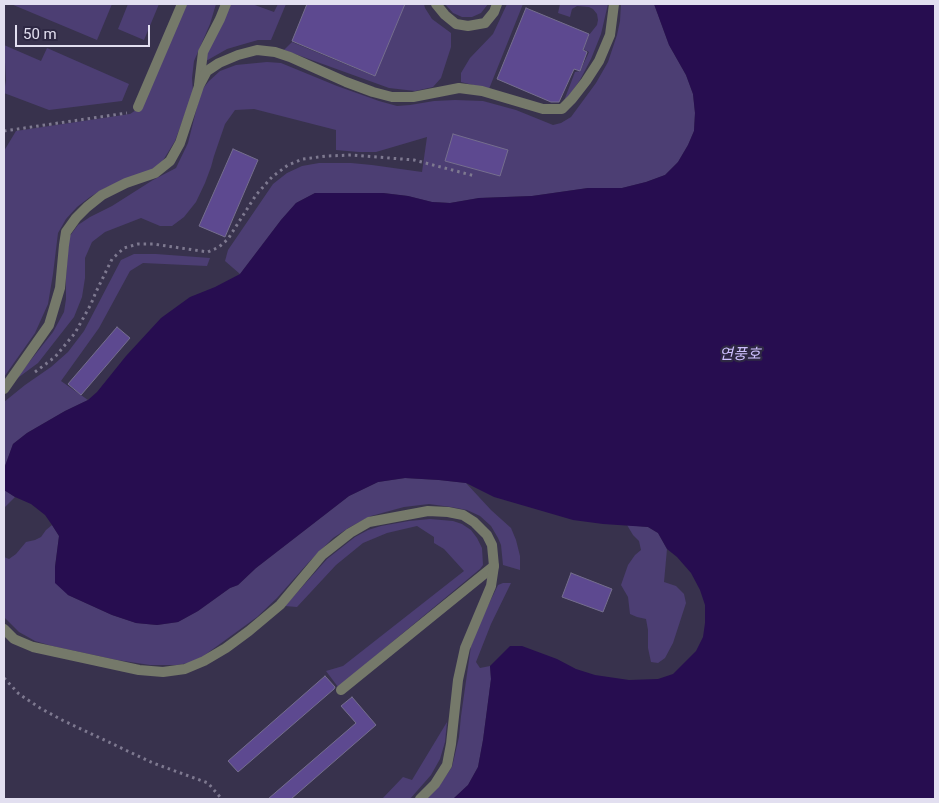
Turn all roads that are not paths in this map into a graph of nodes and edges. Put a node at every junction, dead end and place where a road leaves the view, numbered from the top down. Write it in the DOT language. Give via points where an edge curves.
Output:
graph roads {
  1 [pos="182,4"];
  2 [pos="226,4"];
  3 [pos="436,4"];
  4 [pos="497,4"];
  5 [pos="614,4"];
  6 [pos="199,86"];
  7 [pos="138,107"];
  8 [pos="4,389"];
  9 [pos="494,566"];
  10 [pos="4,629"];
  11 [pos="341,690"];
  12 [pos="420,799"];
  1 -- 7 [label="street"];
  2 -- 6 [label="street" via="204,52"];
  3 -- 4 [label="street" via="456,24 468,26 485,23"];
  5 -- 6 [label="street" via="610,35 599,61 562,109 543,109 482,91 459,88 413,98 392,97 346,82 290,57 257,50 219,63 207,71"];
  6 -- 8 [label="street" via="180,143 170,161 154,173 102,196 87,207 66,232 60,288 49,325"];
  9 -- 10 [label="street" via="487,535 462,515 428,511 369,522 322,555 280,605 248,631 226,648 185,670 139,670 33,647 14,639"];
  9 -- 11 [label="street"];
  9 -- 12 [label="street" via="491,586 465,648 447,765"];
}
